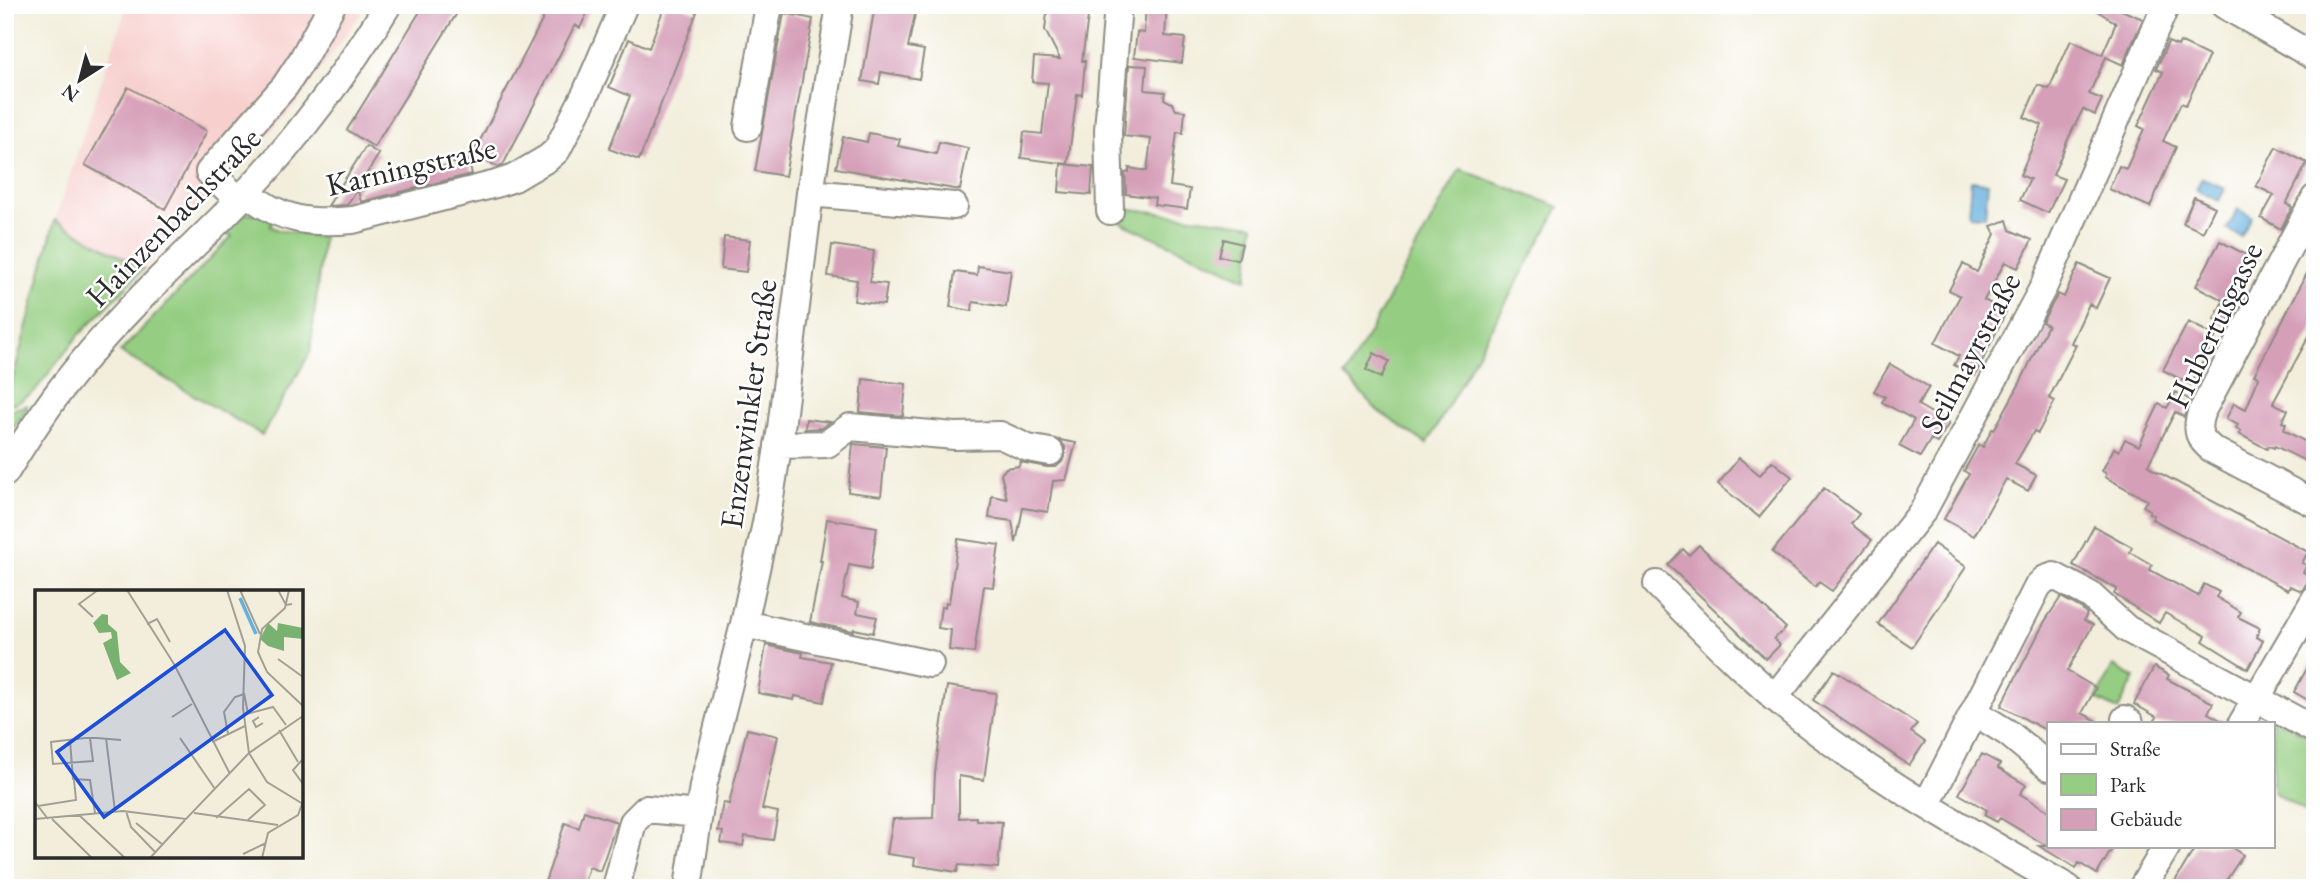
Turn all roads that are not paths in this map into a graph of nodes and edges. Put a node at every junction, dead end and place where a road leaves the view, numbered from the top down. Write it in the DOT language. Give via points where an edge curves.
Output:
graph roads {
  1 [pos="332,5"];
  2 [pos="388,5"];
  3 [pos="624,5"];
  4 [pos="769,5"];
  5 [pos="840,5"];
  6 [pos="1118,5"];
  7 [pos="2165,5"];
  8 [pos="2224,5"];
  9 [pos="2315,57"];
  10 [pos="748,127"];
  11 [pos="810,193"];
  12 [pos="243,196"];
  13 [pos="2315,198"];
  14 [pos="954,206"];
  15 [pos="1110,211"];
  16 [pos="778,445"];
  17 [pos="1050,452"];
  18 [pos="5,473"];
  19 [pos="2315,504"];
  20 [pos="1657,584"];
  21 [pos="2315,600"];
  22 [pos="744,624"];
  23 [pos="930,664"];
  24 [pos="1774,698"];
  25 [pos="2257,699"];
  26 [pos="1974,712"];
  27 [pos="2243,722"];
  28 [pos="2315,730"];
  29 [pos="2047,765"];
  30 [pos="1927,804"];
  31 [pos="699,814"];
  32 [pos="2160,848"];
  33 [pos="616,888"];
  34 [pos="688,888"];
  35 [pos="2068,888"];
  36 [pos="2142,888"];
  1 -- 12 [label="street, Karningstraße" via="285,86 209,172"];
  2 -- 12 [label="street, Hainzenbachstraße" via="331,92"];
  3 -- 12 [label="street, Karningstraße" via="557,150 514,178 329,223 302,221"];
  4 -- 10 [label="street"];
  5 -- 11 [label="street, Enzenwinkler Straße"];
  6 -- 15 [label="street" via="1108,130"];
  7 -- 24 [label="street, Seilmayrstraße" via="2044,286 1923,511"];
  8 -- 9 [label="street"];
  11 -- 14 [label="street"];
  11 -- 16 [label="street, Enzenwinkler Straße"];
  12 -- 18 [label="street, Hainzenbachstraße" via="82,361"];
  13 -- 19 [label="street, Hubertusgasse" via="2197,426 2198,434 2213,450"];
  16 -- 17 [label="street" via="827,444 850,427 944,436 1000,435"];
  16 -- 22 [label="street, Enzenwinkler Straße"];
  20 -- 24 [label="street"];
  21 -- 25 [label="street"];
  22 -- 23 [label="street"];
  22 -- 31 [label="street, Enzenwinkler Straße"];
  24 -- 30 [label="street" via="1860,762"];
  25 -- 26 [label="street" via="2127,629 2090,595 2054,576 2038,586"];
  25 -- 27 [label="street"];
  25 -- 28 [label="street"];
  26 -- 29 [label="street"];
  26 -- 30 [label="street"];
  30 -- 35 [label="street"];
  31 -- 33 [label="street" via="646,809 639,814"];
  31 -- 34 [label="street, Enzenwinkler Straße"];
  32 -- 36 [label="street"];
}
